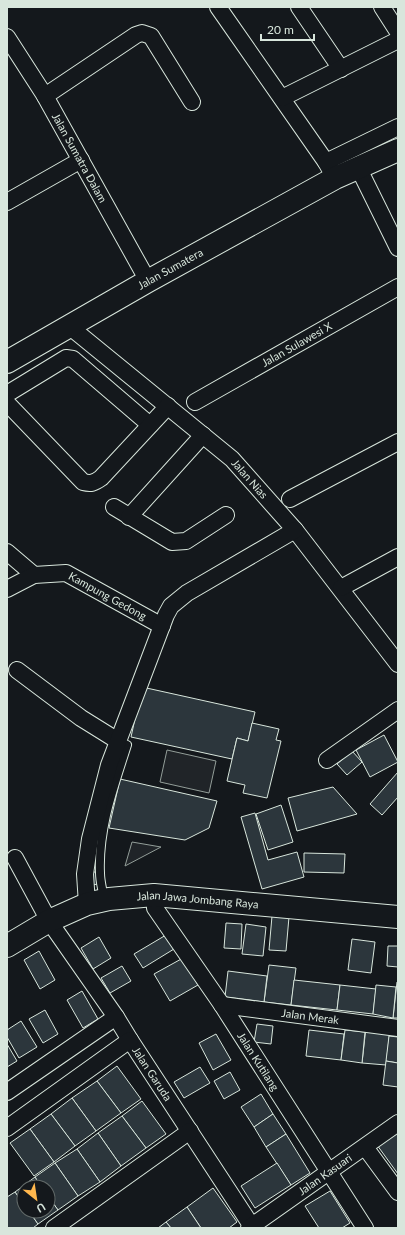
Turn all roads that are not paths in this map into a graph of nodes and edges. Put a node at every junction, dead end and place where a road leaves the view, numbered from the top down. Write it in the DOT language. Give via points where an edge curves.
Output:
graph roads {
  1 [pos="218,7"];
  2 [pos="300,7"];
  3 [pos="382,7"];
  4 [pos="398,32"];
  5 [pos="7,37"];
  6 [pos="398,40"];
  7 [pos="340,69"];
  8 [pos="45,96"];
  9 [pos="282,98"];
  10 [pos="192,102"];
  11 [pos="398,128"];
  12 [pos="398,150"];
  13 [pos="80,160"];
  14 [pos="358,167"];
  15 [pos="330,170"];
  16 [pos="7,202"];
  17 [pos="398,248"];
  18 [pos="148,281"];
  19 [pos="398,287"];
  20 [pos="69,326"];
  21 [pos="7,362"];
  22 [pos="7,394"];
  23 [pos="195,402"];
  24 [pos="7,403"];
  25 [pos="168,406"];
  26 [pos="150,426"];
  27 [pos="203,435"];
  28 [pos="398,442"];
  29 [pos="290,499"];
  30 [pos="114,507"];
  31 [pos="226,514"];
  32 [pos="129,517"];
  33 [pos="295,530"];
  34 [pos="7,552"];
  35 [pos="398,557"];
  36 [pos="34,575"];
  37 [pos="341,588"];
  38 [pos="7,590"];
  39 [pos="162,626"];
  40 [pos="398,664"];
  41 [pos="17,670"];
  42 [pos="398,710"];
  43 [pos="118,741"];
  44 [pos="327,760"];
  45 [pos="15,858"];
  46 [pos="154,895"];
  47 [pos="96,902"];
  48 [pos="398,918"];
  49 [pos="50,921"];
  50 [pos="7,946"];
  51 [pos="222,1005"];
  52 [pos="116,1017"];
  53 [pos="398,1028"];
  54 [pos="130,1040"];
  55 [pos="7,1092"];
  56 [pos="398,1123"];
  57 [pos="7,1128"];
  58 [pos="190,1131"];
  59 [pos="365,1147"];
  60 [pos="329,1172"];
  61 [pos="398,1192"];
  62 [pos="251,1227"];
  63 [pos="54,1228"];
  64 [pos="365,1228"];
  1 -- 9 [label="street"];
  2 -- 7 [label="street"];
  3 -- 4 [label="street"];
  5 -- 8 [label="street, Jalan Sumatra Dalam"];
  6 -- 7 [label="street"];
  7 -- 9 [label="street"];
  8 -- 10 [label="street" via="142,33 151,36"];
  8 -- 13 [label="street, Jalan Sumatra Dalam"];
  9 -- 15 [label="street"];
  11 -- 15 [label="street, Jalan Sumatera"];
  12 -- 14 [label="street, Jalan Sumatera"];
  13 -- 16 [label="street"];
  13 -- 18 [label="street, Jalan Sumatra Dalam"];
  14 -- 15 [label="street, Jalan Sumatera"];
  14 -- 17 [label="street"];
  15 -- 18 [label="street, Jalan Sumatera"];
  18 -- 20 [label="street, Jalan Sumatera"];
  19 -- 23 [label="street, Jalan Sulawesi X"];
  20 -- 21 [label="street, Jalan Sumatera"];
  20 -- 25 [label="street, Jalan Nias"];
  22 -- 26 [label="street" via="66,358 73,359"];
  24 -- 26 [label="street" via="83,482 88,483 94,483 101,478"];
  25 -- 26 [label="street"];
  25 -- 27 [label="street, Jalan Nias"];
  27 -- 32 [label="street"];
  27 -- 33 [label="street, Jalan Nias" via="232,459"];
  28 -- 29 [label="street"];
  30 -- 32 [label="street"];
  31 -- 32 [label="street" via="186,541 178,543"];
  33 -- 37 [label="street, Jalan Nias"];
  33 -- 39 [label="street" via="187,593 171,606"];
  34 -- 36 [label="street"];
  35 -- 37 [label="street"];
  36 -- 38 [label="street, Kampung Gedong"];
  36 -- 39 [label="street, Kampung Gedong" via="66,573"];
  37 -- 40 [label="street, Jalan Nias"];
  39 -- 43 [label="street"];
  41 -- 43 [label="street" via="81,718"];
  42 -- 44 [label="street"];
  43 -- 47 [label="street" via="109,765 90,839 85,874"];
  45 -- 49 [label="street, Jalan Garuda"];
  46 -- 47 [label="street, Jalan Jawa Jombang Raya"];
  46 -- 48 [label="street, Jalan Jawa Jombang Raya"];
  46 -- 51 [label="street, Jalan Kutilang" via="155,908"];
  47 -- 49 [label="street, Jalan Jawa Jombang Raya"];
  49 -- 50 [label="street, Jalan Jawa Jombang Raya"];
  49 -- 52 [label="street, Jalan Garuda"];
  51 -- 53 [label="street, Jalan Merak"];
  51 -- 60 [label="street, Jalan Kutilang"];
  52 -- 54 [label="street, Jalan Garuda"];
  52 -- 55 [label="street"];
  54 -- 57 [label="street"];
  54 -- 58 [label="street, Jalan Garuda"];
  56 -- 59 [label="street, Jalan Kasuari"];
  58 -- 62 [label="street, Jalan Garuda"];
  58 -- 63 [label="street"];
  59 -- 60 [label="street, Jalan Kasuari"];
  59 -- 61 [label="street"];
  60 -- 62 [label="street, Jalan Kasuari"];
  60 -- 64 [label="street, Jalan Kutilang"];
}
